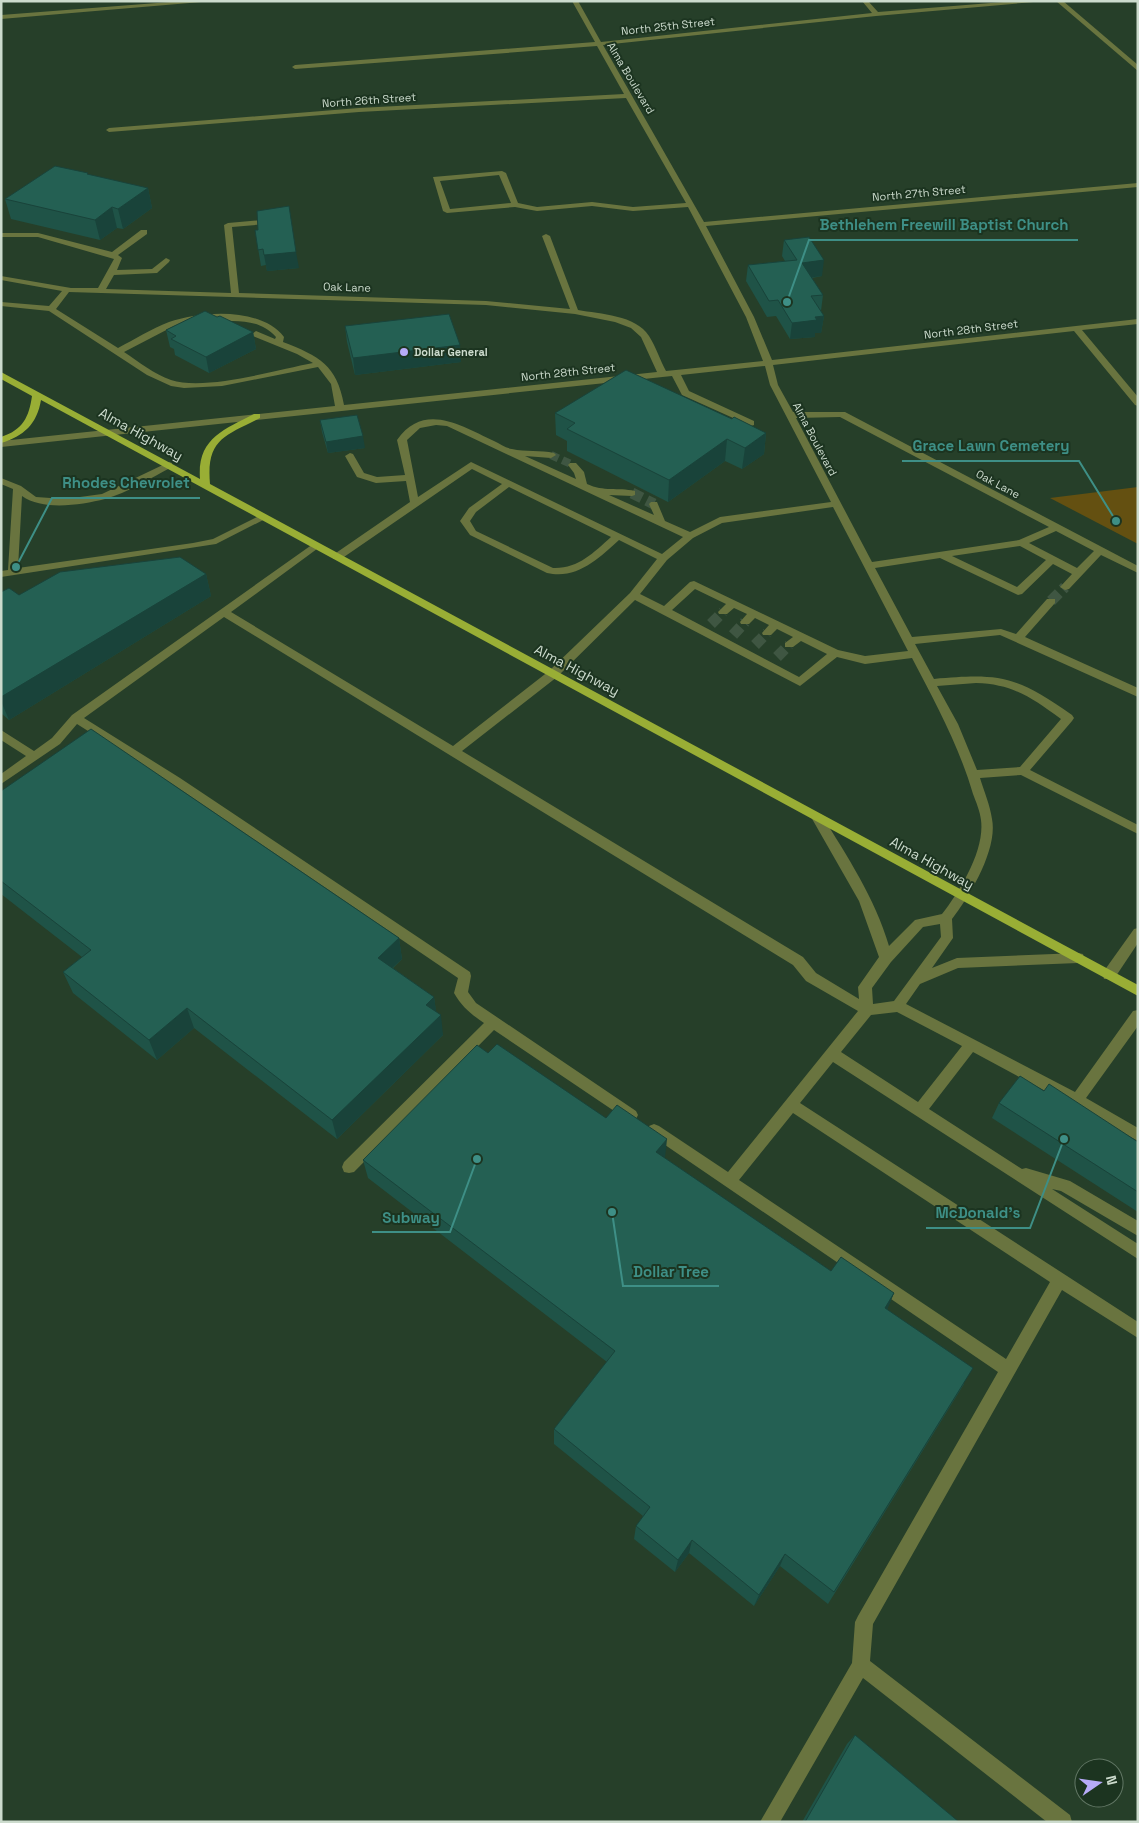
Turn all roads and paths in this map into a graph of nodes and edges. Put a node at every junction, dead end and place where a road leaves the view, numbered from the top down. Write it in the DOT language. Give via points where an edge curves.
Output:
graph roads {
  1 [pos="94,1"];
  2 [pos="210,1"];
  3 [pos="575,1"];
  4 [pos="865,1"];
  5 [pos="1042,1"];
  6 [pos="1059,1"];
  7 [pos="93,10"];
  8 [pos="876,14"];
  9 [pos="1,16"];
  10 [pos="598,44"];
  11 [pos="295,67"];
  12 [pos="1138,69"];
  13 [pos="630,96"];
  14 [pos="109,130"];
  15 [pos="1138,184"];
  16 [pos="515,205"];
  17 [pos="690,205"];
  18 [pos="263,222"];
  19 [pos="702,224"];
  20 [pos="144,232"];
  21 [pos="1,235"];
  22 [pos="546,236"];
  23 [pos="113,255"];
  24 [pos="166,260"];
  25 [pos="113,273"];
  26 [pos="1,278"];
  27 [pos="68,289"];
  28 [pos="101,291"];
  29 [pos="235,295"];
  30 [pos="1,304"];
  31 [pos="51,309"];
  32 [pos="575,312"];
  33 [pos="211,318"];
  34 [pos="1138,321"];
  35 [pos="237,324"];
  36 [pos="1076,328"];
  37 [pos="256,334"];
  38 [pos="278,344"];
  39 [pos="118,352"];
  40 [pos="320,364"];
  41 [pos="769,364"];
  42 [pos="675,372"];
  43 [pos="662,374"];
  44 [pos="1,375"];
  45 [pos="37,394"];
  46 [pos="1138,403"];
  47 [pos="340,407"];
  48 [pos="789,415"];
  49 [pos="257,416"];
  50 [pos="751,423"];
  51 [pos="107,432"];
  52 [pos="1,440"];
  53 [pos="1,444"];
  54 [pos="510,452"];
  55 [pos="551,455"];
  56 [pos="350,456"];
  57 [pos="573,465"];
  58 [pos="168,466"];
  59 [pos="408,478"];
  60 [pos="1,481"];
  61 [pos="509,484"];
  62 [pos="205,485"];
  63 [pos="582,485"];
  64 [pos="18,488"];
  65 [pos="599,493"];
  66 [pos="632,493"];
  67 [pos="415,503"];
  68 [pos="654,504"];
  69 [pos="836,504"];
  70 [pos="264,518"];
  71 [pos="661,522"];
  72 [pos="1056,527"];
  73 [pos="618,536"];
  74 [pos="690,536"];
  75 [pos="1021,543"];
  76 [pos="316,546"];
  77 [pos="1100,550"];
  78 [pos="941,555"];
  79 [pos="337,557"];
  80 [pos="663,558"];
  81 [pos="1052,560"];
  82 [pos="869,566"];
  83 [pos="1138,570"];
  84 [pos="13,572"];
  85 [pos="1078,573"];
  86 [pos="1,574"];
  87 [pos="1065,587"];
  88 [pos="634,595"];
  89 [pos="1051,601"];
  90 [pos="733,603"];
  91 [pos="665,611"];
  92 [pos="224,612"];
  93 [pos="723,612"];
  94 [pos="754,613"];
  95 [pos="745,622"];
  96 [pos="776,624"];
  97 [pos="767,633"];
  98 [pos="800,636"];
  99 [pos="1018,638"];
  100 [pos="908,642"];
  101 [pos="755,645"];
  102 [pos="790,645"];
  103 [pos="746,653"];
  104 [pos="835,653"];
  105 [pos="915,654"];
  106 [pos="777,657"];
  107 [pos="768,665"];
  108 [pos="553,674"];
  109 [pos="930,683"];
  110 [pos="1138,692"];
  111 [pos="76,718"];
  112 [pos="1,734"];
  113 [pos="454,752"];
  114 [pos="34,756"];
  115 [pos="1023,771"];
  116 [pos="973,774"];
  117 [pos="3,777"];
  118 [pos="817,817"];
  119 [pos="1138,830"];
  120 [pos="962,896"];
  121 [pos="946,918"];
  122 [pos="1138,933"];
  123 [pos="886,958"];
  124 [pos="1078,958"];
  125 [pos="1109,975"];
  126 [pos="915,980"];
  127 [pos="1138,990"];
  128 [pos="898,1006"];
  129 [pos="867,1010"];
  130 [pos="1138,1015"];
  131 [pos="493,1022"];
  132 [pos="970,1046"];
  133 [pos="832,1054"];
  134 [pos="1017,1070"];
  135 [pos="1077,1100"];
  136 [pos="791,1104"];
  137 [pos="920,1110"];
  138 [pos="1100,1130"];
  139 [pos="1138,1135"];
  140 [pos="349,1167"];
  141 [pos="1009,1169"];
  142 [pos="729,1181"];
  143 [pos="1138,1229"];
  144 [pos="1138,1252"];
  145 [pos="1060,1280"];
  146 [pos="1138,1331"];
  147 [pos="1008,1370"];
  148 [pos="862,1666"];
  149 [pos="769,1822"];
  150 [pos="1063,1822"];
  1 -- 7 [label="street"];
  2 -- 7 [label="street"];
  3 -- 10 [label="street, Alma Boulevard"];
  4 -- 8 [label="street"];
  5 -- 8 [label="street, North 25th Street"];
  6 -- 12 [label="street"];
  7 -- 9 [label="street"];
  8 -- 10 [label="street, North 25th Street"];
  10 -- 11 [label="street, North 25th Street"];
  10 -- 13 [label="street, Alma Boulevard"];
  13 -- 14 [label="street, North 26th Street" via="359,110"];
  13 -- 17 [label="street, Alma Boulevard"];
  15 -- 19 [label="street, North 27th Street"];
  16 -- 16 [label="street" via="447,211 436,179 502,173"];
  16 -- 17 [label="street" via="537,209 592,204 633,209"];
  17 -- 19 [label="street, Alma Boulevard"];
  18 -- 29 [label="street" via="228,225"];
  19 -- 41 [label="street, Alma Boulevard" via="756,329"];
  20 -- 23 [label="street"];
  21 -- 23 [label="street" via="38,235"];
  22 -- 32 [label="street"];
  23 -- 25 [label="street" via="118,262"];
  24 -- 25 [label="street" via="154,271"];
  25 -- 28 [label="street"];
  26 -- 27 [label="street, Oak Lane"];
  27 -- 28 [label="street, Oak Lane"];
  27 -- 31 [label="street"];
  28 -- 29 [label="street, Oak Lane"];
  29 -- 32 [label="street, Oak Lane" via="486,303"];
  30 -- 31 [label="street"];
  31 -- 39 [label="street"];
  32 -- 43 [label="street, Oak Lane" via="634,326 645,336"];
  33 -- 35 [label="street"];
  33 -- 38 [label="street" via="251,319 276,332 280,336"];
  33 -- 39 [label="street" via="188,318 169,323"];
  34 -- 36 [label="street, North 28th Street"];
  36 -- 41 [label="street, North 28th Street"];
  36 -- 46 [label="street"];
  37 -- 38 [label="street"];
  38 -- 40 [label="street"];
  39 -- 40 [label="street" via="158,378 184,386"];
  40 -- 47 [label="street" via="335,382"];
  41 -- 42 [label="street, North 28th Street"];
  41 -- 48 [label="street, Alma Boulevard" via="774,385"];
  42 -- 43 [label="street, North 28th Street"];
  42 -- 50 [label="street" via="685,393"];
  43 -- 47 [label="street, North 28th Street"];
  44 -- 45 [label="main road, Alma Highway"];
  45 -- 51 [label="main road, Alma Highway"];
  45 -- 52 [label="main road" via="34,416 22,430"];
  47 -- 49 [label="street, North 28th Street"];
  48 -- 69 [label="street, Alma Boulevard"];
  48 -- 72 [label="street, Oak Lane" via="842,414"];
  49 -- 51 [label="street, North 28th Street"];
  49 -- 62 [label="main road" via="216,439 207,449 202,466"];
  51 -- 53 [label="street, North 28th Street"];
  51 -- 58 [label="main road, Alma Highway"];
  54 -- 55 [label="street"];
  54 -- 59 [label="street" via="450,424 435,420 415,425 402,440"];
  54 -- 63 [label="street"];
  56 -- 59 [label="street" via="360,475 376,480"];
  57 -- 63 [label="street" via="579,472"];
  58 -- 62 [label="main road, Alma Highway"];
  58 -- 64 [label="street" via="104,496 65,502 34,500"];
  59 -- 67 [label="street"];
  60 -- 64 [label="street"];
  61 -- 67 [label="street" via="471,465"];
  61 -- 73 [label="street"];
  61 -- 73 [label="street" via="472,510 465,521 473,533 551,571 565,573 580,568"];
  62 -- 70 [label="main road, Alma Highway"];
  63 -- 65 [label="street"];
  64 -- 84 [label="street"];
  65 -- 66 [label="street"];
  65 -- 71 [label="street"];
  67 -- 79 [label="street"];
  68 -- 71 [label="street"];
  69 -- 74 [label="street" via="720,520"];
  69 -- 82 [label="street, Alma Boulevard"];
  70 -- 76 [label="main road, Alma Highway"];
  70 -- 84 [label="street" via="216,541 194,546"];
  71 -- 74 [label="street"];
  72 -- 75 [label="street"];
  72 -- 77 [label="street, Oak Lane"];
  73 -- 80 [label="street"];
  74 -- 80 [label="street"];
  75 -- 78 [label="street"];
  75 -- 81 [label="street"];
  76 -- 79 [label="main road, Alma Highway"];
  76 -- 92 [label="street"];
  77 -- 83 [label="street, Oak Lane"];
  77 -- 85 [label="street"];
  78 -- 81 [label="street" via="1018,592"];
  78 -- 82 [label="street"];
  79 -- 108 [label="main road, Alma Highway"];
  80 -- 88 [label="street"];
  81 -- 85 [label="street"];
  82 -- 100 [label="street, Alma Boulevard"];
  84 -- 86 [label="street"];
  85 -- 87 [label="street"];
  88 -- 91 [label="street"];
  88 -- 108 [label="street"];
  89 -- 99 [label="street"];
  90 -- 91 [label="street" via="694,584"];
  90 -- 93 [label="street"];
  90 -- 94 [label="street"];
  91 -- 103 [label="street" via="729,638"];
  92 -- 111 [label="street"];
  92 -- 113 [label="street"];
  94 -- 95 [label="street"];
  94 -- 96 [label="street"];
  96 -- 97 [label="street"];
  96 -- 98 [label="street"];
  98 -- 102 [label="street"];
  98 -- 104 [label="street"];
  99 -- 100 [label="street" via="1001,632"];
  99 -- 110 [label="street"];
  100 -- 105 [label="street, Alma Boulevard"];
  101 -- 103 [label="street"];
  103 -- 107 [label="street"];
  104 -- 105 [label="street" via="865,660"];
  104 -- 107 [label="street" via="800,682"];
  105 -- 109 [label="street, Alma Boulevard"];
  106 -- 107 [label="street"];
  108 -- 113 [label="street"];
  108 -- 118 [label="main road, Alma Highway"];
  109 -- 115 [label="street" via="1006,682 1037,696 1068,718"];
  109 -- 116 [label="street, Alma Boulevard"];
  111 -- 114 [label="street" via="56,741"];
  111 -- 131 [label="street" via="176,781 465,976 461,993 471,1007"];
  112 -- 114 [label="street"];
  113 -- 129 [label="street" via="798,961 811,977"];
  114 -- 117 [label="street"];
  115 -- 116 [label="street"];
  115 -- 119 [label="street"];
  116 -- 120 [label="street, Alma Boulevard" via="987,821 983,853"];
  118 -- 120 [label="main road, Alma Highway"];
  118 -- 123 [label="street" via="862,890"];
  120 -- 121 [label="street, Alma Boulevard"];
  120 -- 124 [label="main road, Alma Highway"];
  121 -- 123 [label="street" via="919,923"];
  121 -- 126 [label="street" via="947,938"];
  122 -- 125 [label="street"];
  123 -- 129 [label="street" via="865,988"];
  124 -- 125 [label="main road, Alma Highway"];
  124 -- 126 [label="street" via="957,963"];
  125 -- 127 [label="main road, Alma Highway"];
  126 -- 128 [label="street"];
  128 -- 129 [label="street"];
  128 -- 132 [label="street"];
  129 -- 133 [label="street"];
  130 -- 135 [label="street"];
  131 -- 140 [label="street"];
  131 -- 142 [label="street"];
  132 -- 134 [label="street"];
  132 -- 137 [label="street"];
  133 -- 136 [label="street"];
  133 -- 137 [label="street"];
  134 -- 135 [label="street"];
  134 -- 138 [label="street"];
  135 -- 139 [label="street"];
  136 -- 142 [label="street"];
  136 -- 145 [label="street"];
  137 -- 141 [label="street"];
  141 -- 143 [label="street" via="1065,1186"];
  141 -- 144 [label="street"];
  142 -- 147 [label="street"];
  145 -- 146 [label="street"];
  145 -- 147 [label="street"];
  147 -- 148 [label="street" via="864,1622"];
  148 -- 149 [label="street"];
  148 -- 150 [label="street"];
}
